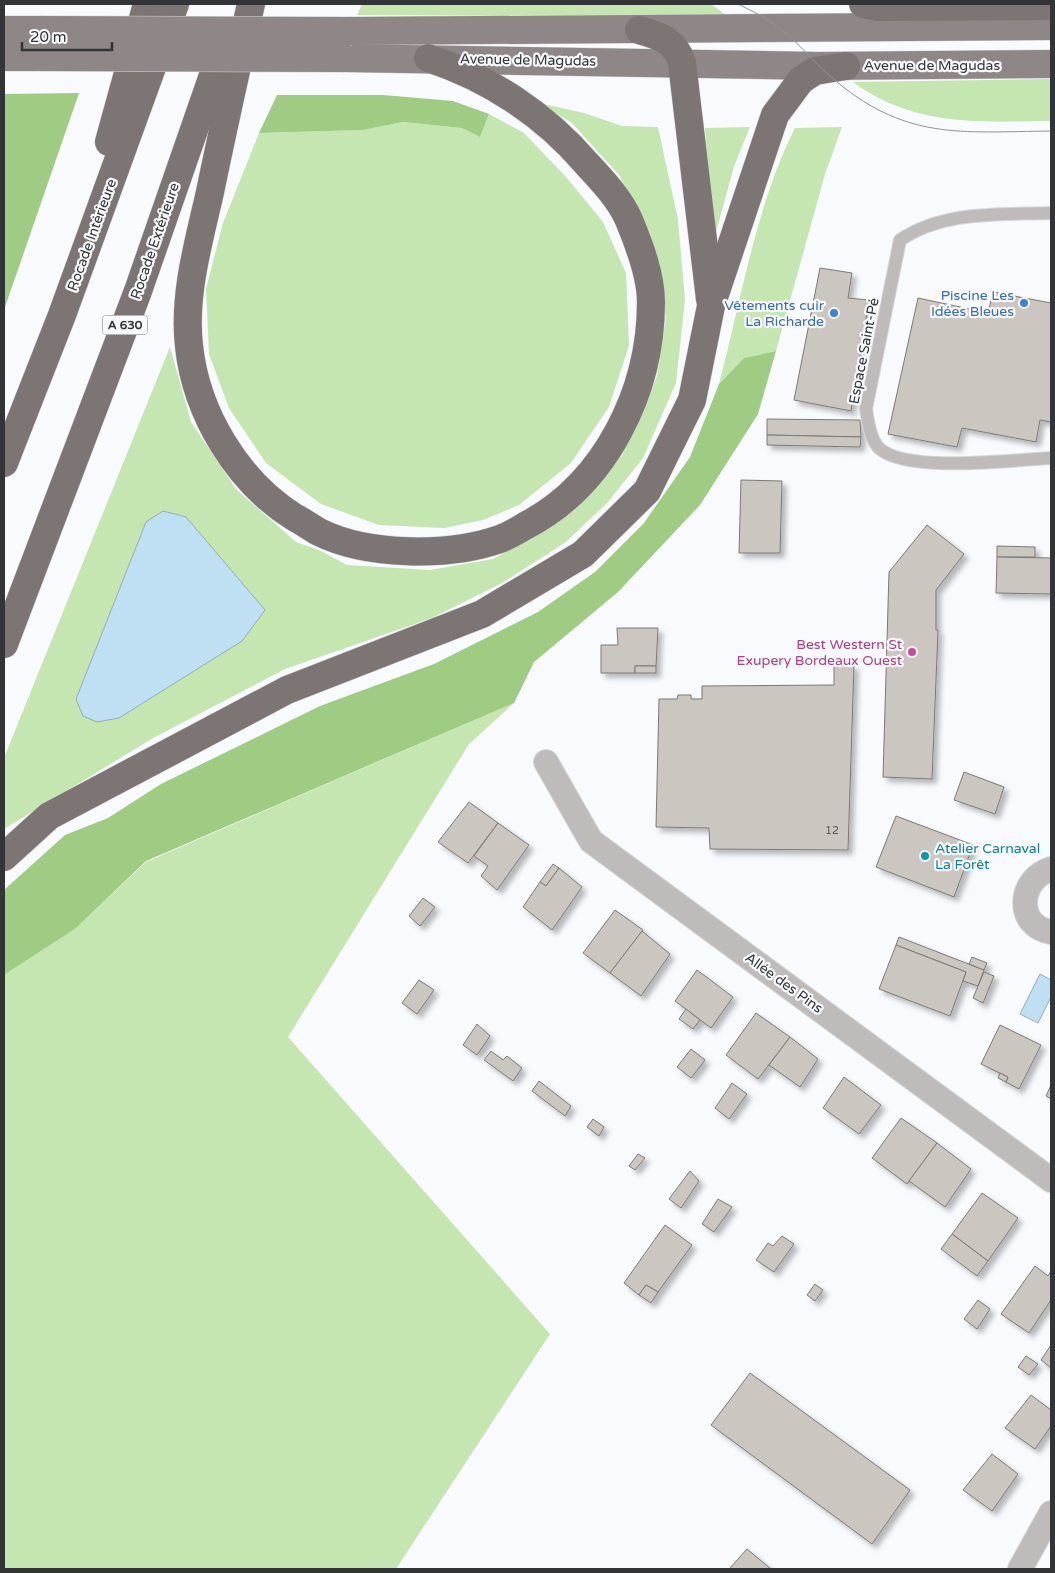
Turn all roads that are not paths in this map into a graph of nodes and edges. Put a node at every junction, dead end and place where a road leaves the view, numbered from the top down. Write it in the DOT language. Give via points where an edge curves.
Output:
graph roads {
  1 [pos="146,4"];
  2 [pos="175,4"];
  3 [pos="238,4"];
  4 [pos="251,4"];
  5 [pos="863,4"];
  6 [pos="1051,6"];
  7 [pos="1051,26"];
  8 [pos="4,30"];
  9 [pos="639,30"];
  10 [pos="4,57"];
  11 [pos="428,58"];
  12 [pos="682,63"];
  13 [pos="1051,64"];
  14 [pos="846,66"];
  15 [pos="1051,213"];
  16 [pos="711,306"];
  17 [pos="62,315"];
  18 [pos="1051,458"];
  19 [pos="4,463"];
  20 [pos="4,644"];
  21 [pos="546,762"];
  22 [pos="4,857"];
  23 [pos="1051,869"];
  24 [pos="1051,932"];
  25 [pos="1051,1180"];
  26 [pos="1051,1513"];
  27 [pos="1020,1569"];
  1 -- 17 [label="highway"];
  2 -- 17 [label="highway, Rocade Intérieure"];
  3 -- 20 [label="highway, Rocade Extérieure / A 630" via="138,291"];
  4 -- 11 [label="highway" via="190,292 188,344 195,380 208,414 228,451 250,480 284,510 320,533 402,553 453,549 500,539 542,518 573,492 610,449 632,405 648,352 651,298 641,251 627,216 575,150 542,118 485,82"];
  5 -- 6 [label="highway" via="878,7"];
  7 -- 9 [label="main road, Avenue de Magudas"];
  8 -- 9 [label="main road, Avenue de Magudas, bridge"];
  9 -- 12 [label="highway" via="672,43"];
  10 -- 11 [label="main road, Avenue de Magudas, bridge"];
  11 -- 12 [label="main road, Avenue de Magudas"];
  12 -- 14 [label="main road, Avenue de Magudas"];
  12 -- 16 [label="highway"];
  13 -- 14 [label="main road, Avenue de Magudas"];
  14 -- 16 [label="highway" via="816,71 801,80 775,115"];
  15 -- 18 [label="lane, Espace Saint-Pé" via="959,217 932,223 900,240 866,409 870,429 880,448 901,458 927,463"];
  16 -- 22 [label="highway" via="692,400 647,491 583,554 482,614 287,690 49,816"];
  17 -- 19 [label="highway, Rocade Intérieure"];
  21 -- 25 [label="street, Allée des Pins" via="591,841"];
  23 -- 24 [label="street" via="1034,878 1025,897 1029,917 1036,926"];
  26 -- 27 [label="street"];
}
